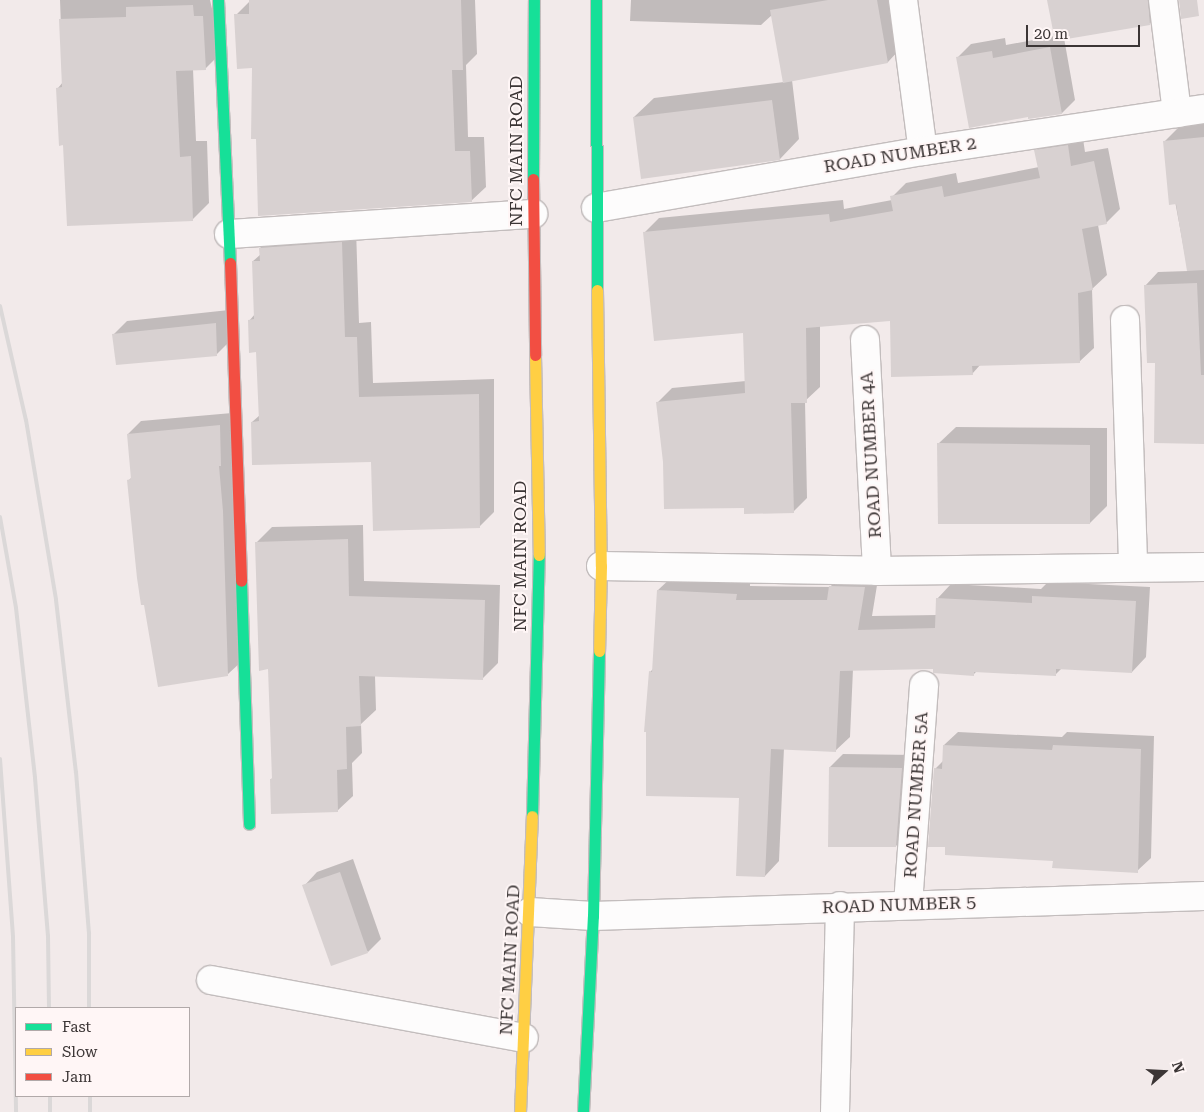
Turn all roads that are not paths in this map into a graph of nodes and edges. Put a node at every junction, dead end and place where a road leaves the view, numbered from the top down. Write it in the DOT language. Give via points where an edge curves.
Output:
graph roads {
  1 [pos="218,0"];
  2 [pos="534,0"];
  3 [pos="596,0"];
  4 [pos="903,0"];
  5 [pos="1163,0"];
  6 [pos="1204,109"];
  7 [pos="1177,113"];
  8 [pos="923,151"];
  9 [pos="596,208"];
  10 [pos="533,214"];
  11 [pos="229,234"];
  12 [pos="1125,320"];
  13 [pos="865,340"];
  14 [pos="601,566"];
  15 [pos="1133,567"];
  16 [pos="1204,567"];
  17 [pos="877,571"];
  18 [pos="924,686"];
  19 [pos="249,824"];
  20 [pos="1204,896"];
  21 [pos="908,904"];
  22 [pos="840,906"];
  23 [pos="530,912"];
  24 [pos="593,916"];
  25 [pos="211,980"];
  26 [pos="524,1038"];
  27 [pos="520,1112"];
  28 [pos="583,1112"];
  29 [pos="835,1112"];
  1 -- 11 [label="main road"];
  2 -- 10 [label="main road, NFC MAIN ROAD"];
  3 -- 9 [label="main road"];
  4 -- 8 [label="street"];
  5 -- 7 [label="street"];
  6 -- 7 [label="street, ROAD NUMBER 2"];
  7 -- 8 [label="street, ROAD NUMBER 2"];
  8 -- 9 [label="street, ROAD NUMBER 2"];
  9 -- 14 [label="main road"];
  10 -- 11 [label="street"];
  10 -- 23 [label="main road, NFC MAIN ROAD" via="539,559"];
  11 -- 19 [label="main road"];
  12 -- 15 [label="street"];
  13 -- 17 [label="street, ROAD NUMBER 4A"];
  14 -- 17 [label="street"];
  14 -- 24 [label="main road"];
  15 -- 16 [label="street"];
  15 -- 17 [label="street"];
  18 -- 21 [label="street, ROAD NUMBER 5A"];
  20 -- 21 [label="street, ROAD NUMBER 5"];
  21 -- 22 [label="street, ROAD NUMBER 5"];
  22 -- 24 [label="street, ROAD NUMBER 5"];
  22 -- 29 [label="street"];
  23 -- 24 [label="street, ROAD NUMBER 5"];
  23 -- 26 [label="main road, NFC MAIN ROAD"];
  24 -- 28 [label="main road"];
  25 -- 26 [label="street"];
  26 -- 27 [label="main road, NFC MAIN ROAD"];
}
